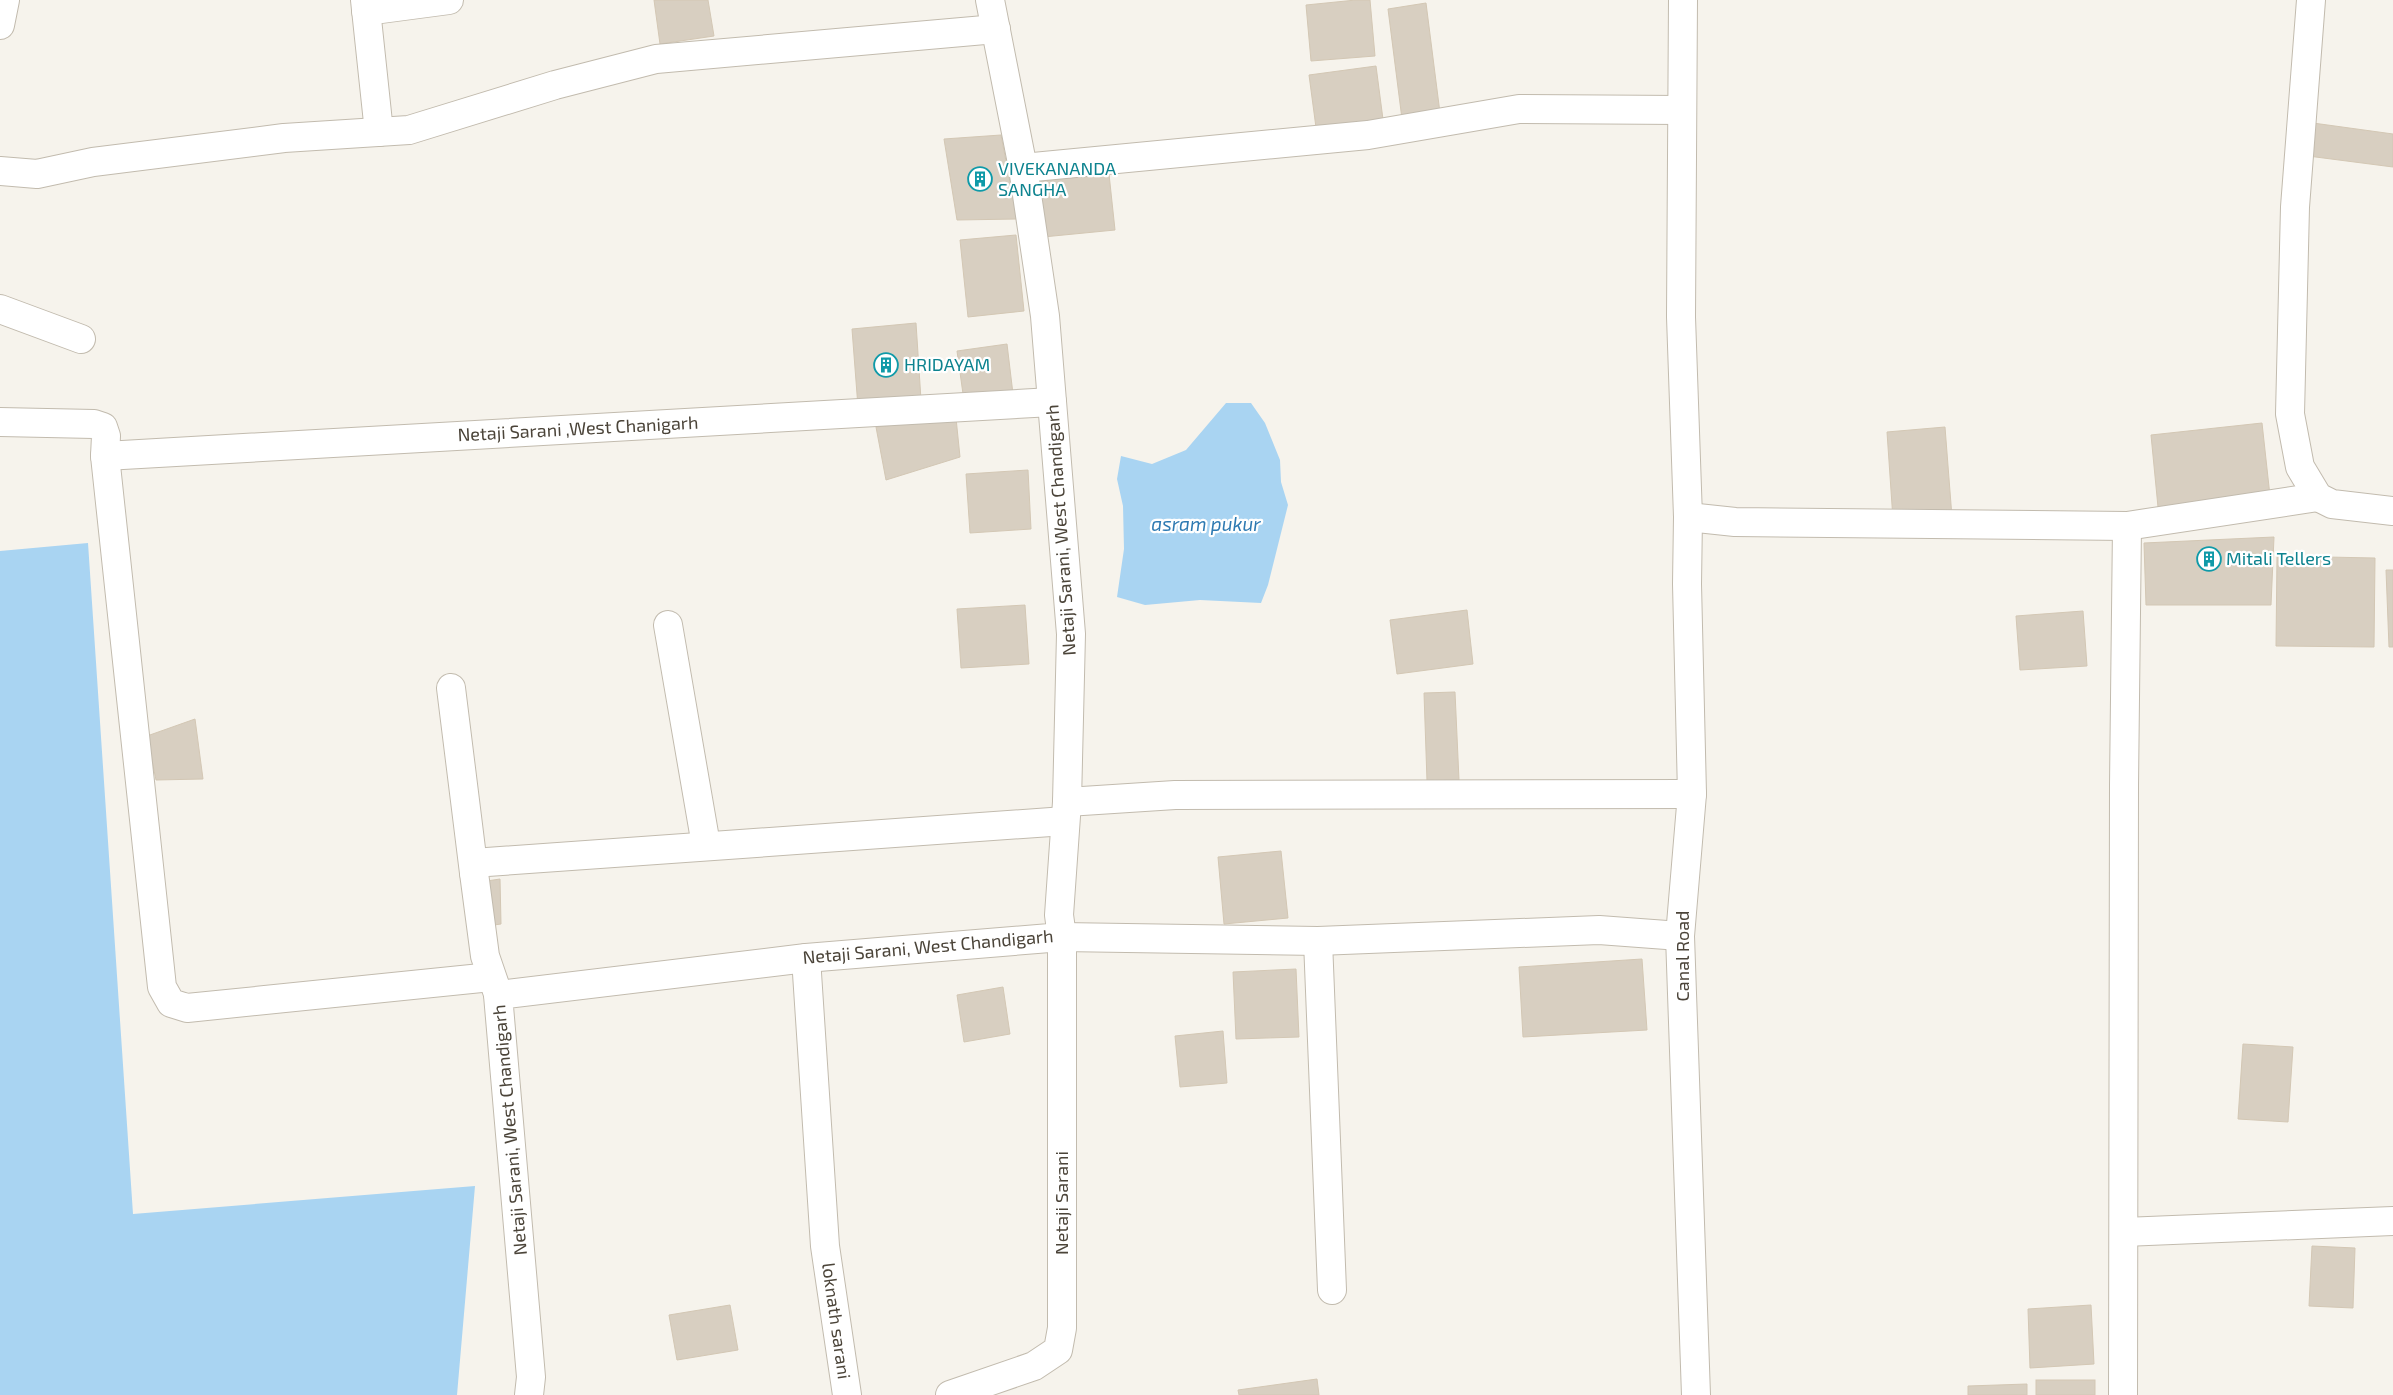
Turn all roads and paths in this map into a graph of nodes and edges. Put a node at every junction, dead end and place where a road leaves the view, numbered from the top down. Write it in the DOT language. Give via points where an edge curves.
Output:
graph roads {
  1 [pos="5,0"];
  2 [pos="449,0"];
  3 [pos="990,0"];
  4 [pos="1684,0"];
  5 [pos="2311,0"];
  6 [pos="366,5"];
  7 [pos="0,25"];
  8 [pos="996,29"];
  9 [pos="1682,110"];
  10 [pos="379,132"];
  11 [pos="1023,168"];
  12 [pos="0,171"];
  13 [pos="0,309"];
  14 [pos="81,339"];
  15 [pos="1052,402"];
  16 [pos="0,422"];
  17 [pos="105,456"];
  18 [pos="2318,497"];
  19 [pos="2393,511"];
  20 [pos="1688,517"];
  21 [pos="2127,526"];
  22 [pos="668,625"];
  23 [pos="451,688"];
  24 [pos="1692,794"];
  25 [pos="1066,811"];
  26 [pos="706,845"];
  27 [pos="474,873"];
  28 [pos="1680,936"];
  29 [pos="1062,937"];
  30 [pos="1318,941"];
  31 [pos="806,958"];
  32 [pos="494,986"];
  33 [pos="2393,1221"];
  34 [pos="2124,1232"];
  35 [pos="1332,1290"];
  36 [pos="530,1395"];
  37 [pos="847,1395"];
  38 [pos="950,1395"];
  39 [pos="1696,1395"];
  40 [pos="2123,1395"];
  1 -- 7 [label="street"];
  2 -- 6 [label="street"];
  3 -- 8 [label="street, Netaji Sarani, West Chandigarh"];
  4 -- 9 [label="street"];
  5 -- 18 [label="street" via="2294,207 2290,414 2300,466"];
  6 -- 10 [label="street"];
  8 -- 10 [label="street" via="656,59 555,85 409,130"];
  8 -- 11 [label="street, Netaji Sarani, West Chandigarh"];
  9 -- 11 [label="street" via="1519,109 1368,135"];
  9 -- 20 [label="street, Canal Road" via="1681,317"];
  10 -- 12 [label="street" via="284,138 93,162 38,174"];
  11 -- 15 [label="street, Netaji Sarani, West Chandigarh" via="1045,316"];
  13 -- 14 [label="street"];
  15 -- 17 [label="street, Netaji Sarani ,West Chanigarh"];
  15 -- 25 [label="street, Netaji Sarani, West Chandigarh" via="1071,634"];
  16 -- 17 [label="street" via="94,424 103,427"];
  17 -- 32 [label="street" via="162,987 171,1003 187,1008"];
  18 -- 19 [label="street" via="2332,504"];
  18 -- 21 [label="street"];
  20 -- 21 [label="street" via="1735,522"];
  20 -- 24 [label="street, Canal Road"];
  21 -- 34 [label="street"];
  22 -- 26 [label="street"];
  23 -- 27 [label="street"];
  24 -- 25 [label="street" via="1175,795"];
  24 -- 28 [label="street, Canal Road"];
  25 -- 26 [label="street"];
  25 -- 29 [label="street, Netaji Sarani, West Chandigarh" via="1059,915"];
  26 -- 27 [label="street" via="487,862 477,864"];
  27 -- 32 [label="street" via="485,956"];
  28 -- 30 [label="street" via="1599,930"];
  28 -- 39 [label="street, Canal Road"];
  29 -- 30 [label="street"];
  29 -- 31 [label="street, Netaji Sarani, West Chandigarh"];
  29 -- 38 [label="street, Netaji Sarani" via="1062,1328 1058,1350 1034,1366"];
  30 -- 35 [label="street"];
  31 -- 32 [label="street, Netaji Sarani, West Chandigarh"];
  31 -- 37 [label="street, loknath sarani" via="825,1246"];
  32 -- 36 [label="street, Netaji Sarani, West Chandigarh" via="532,1377"];
  33 -- 34 [label="street"];
  34 -- 40 [label="street"];
}
